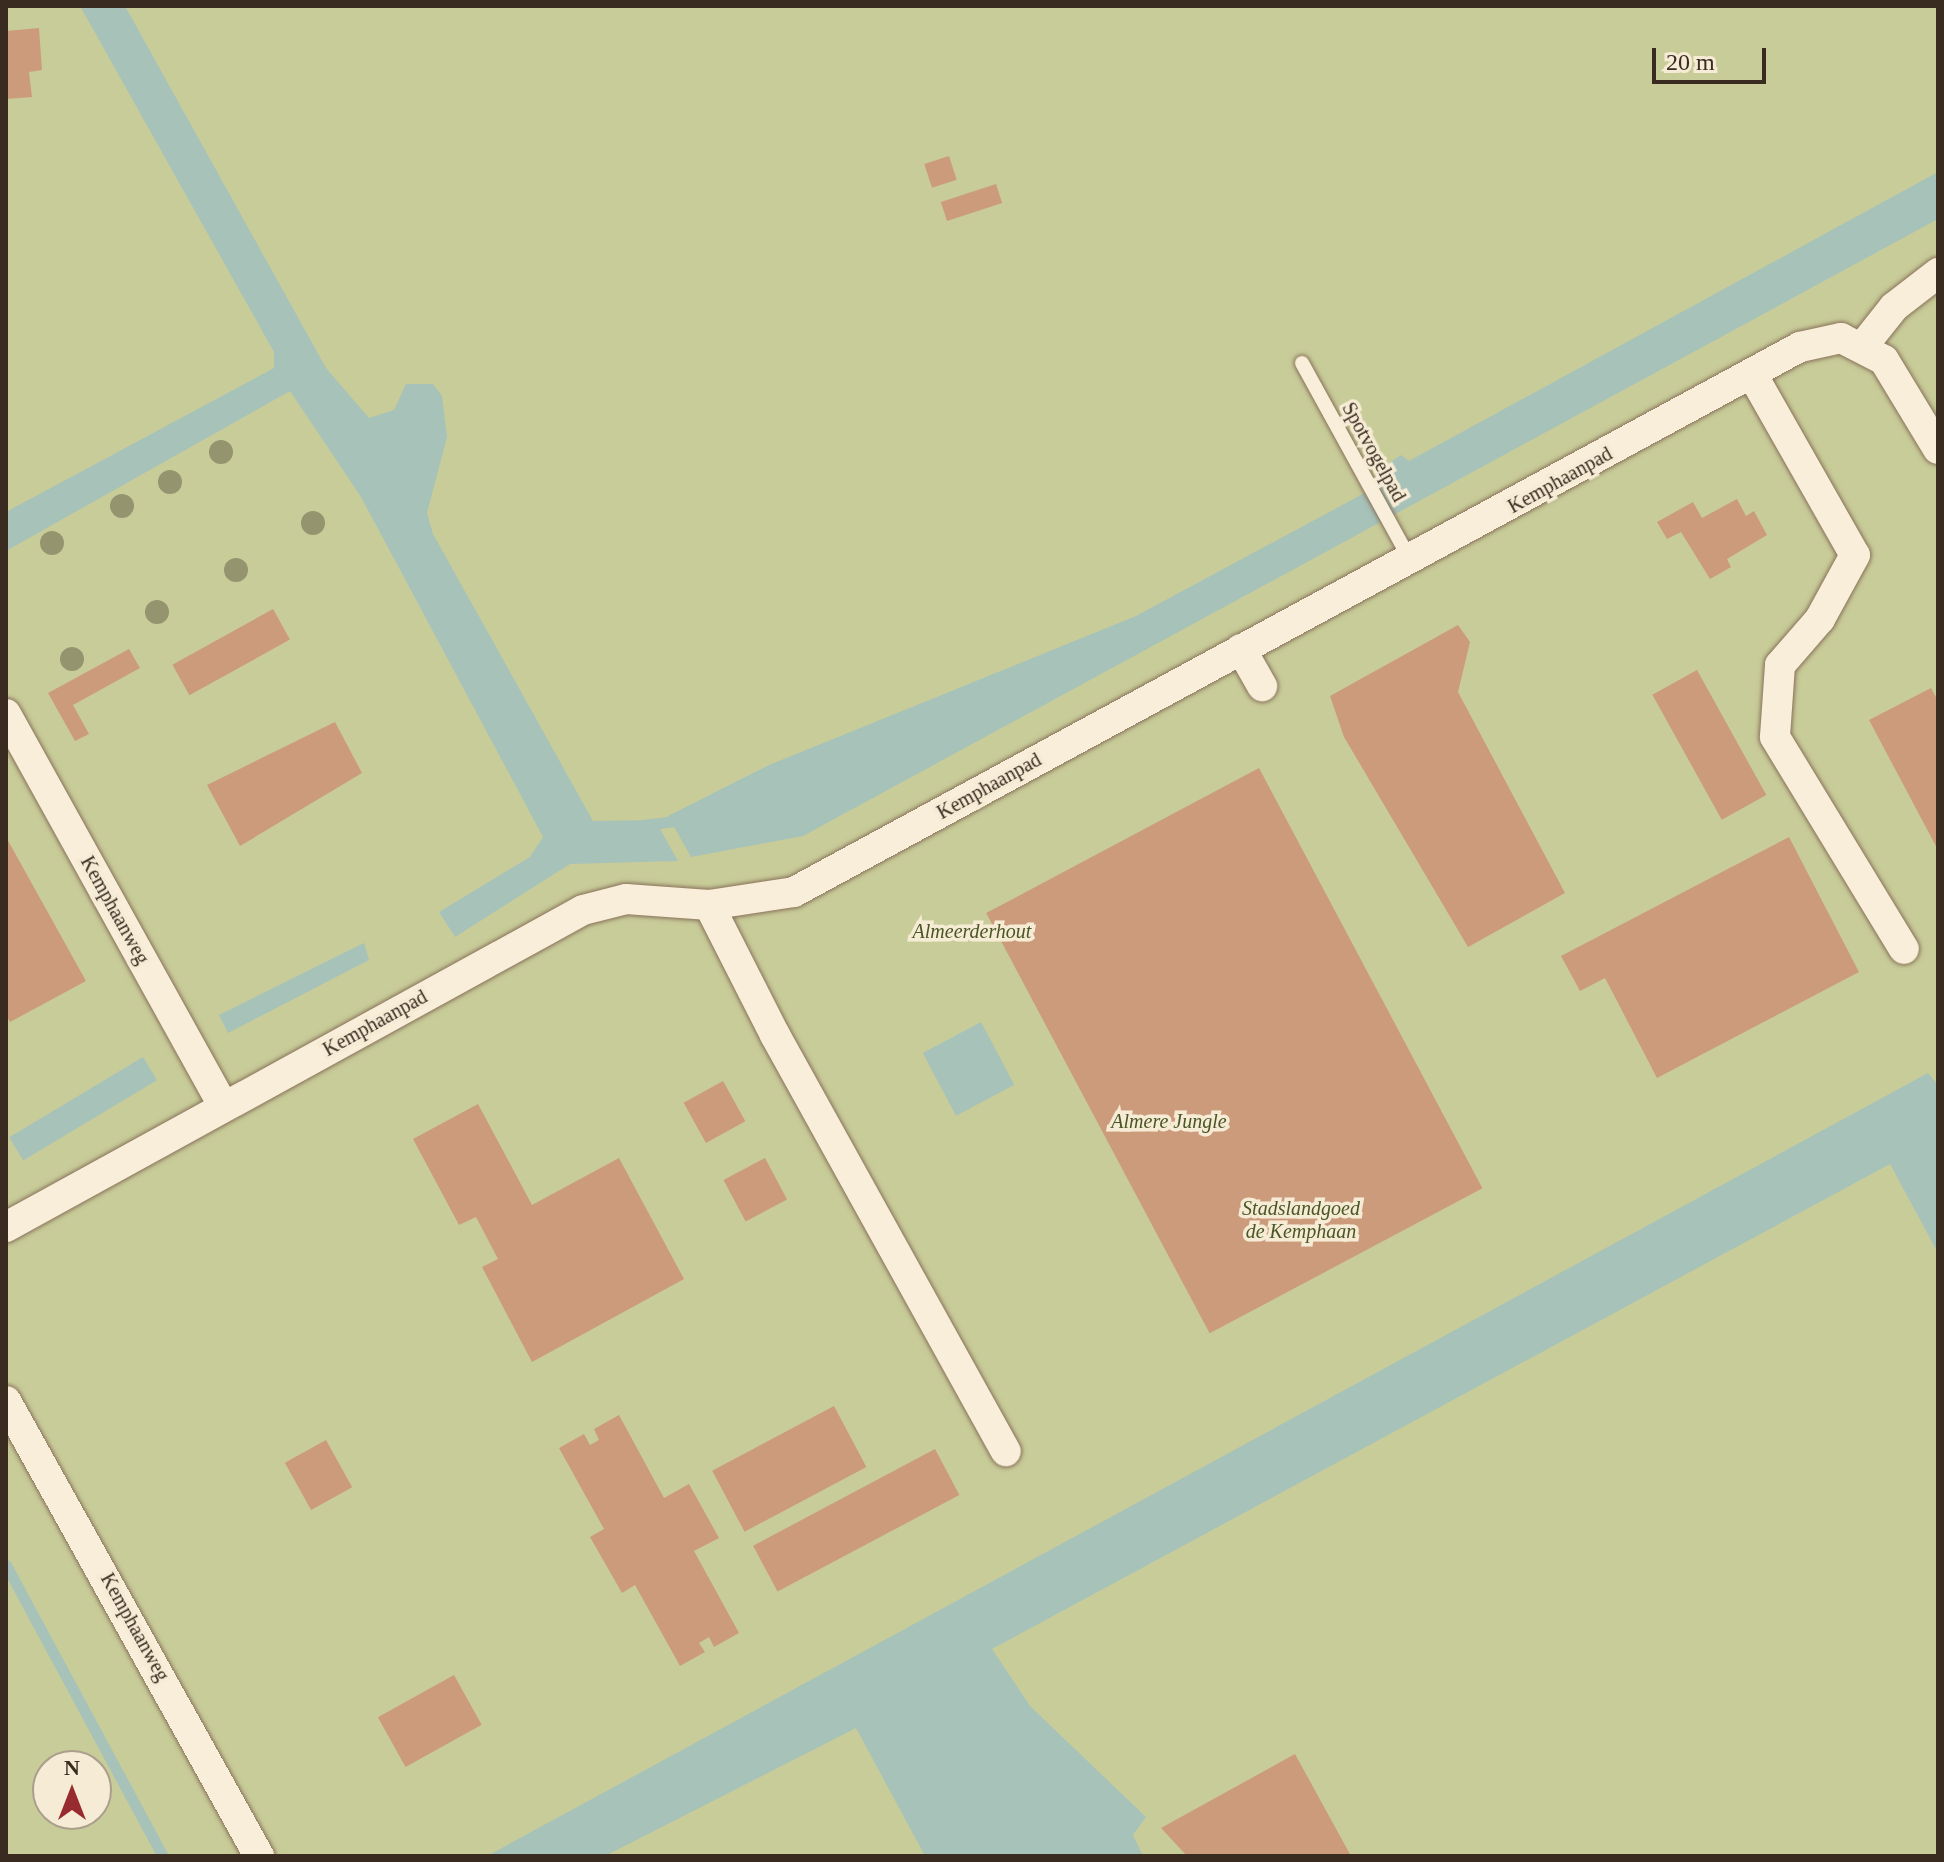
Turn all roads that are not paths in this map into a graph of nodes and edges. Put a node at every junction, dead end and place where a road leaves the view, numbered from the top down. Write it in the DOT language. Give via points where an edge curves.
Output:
graph roads {
  1 [pos="1938,273"];
  2 [pos="1863,346"];
  3 [pos="1302,363"];
  4 [pos="1752,374"];
  5 [pos="1938,449"];
  6 [pos="1411,562"];
  7 [pos="1241,649"];
  8 [pos="1262,686"];
  9 [pos="6,714"];
  10 [pos="709,905"];
  11 [pos="1904,949"];
  12 [pos="223,1106"];
  13 [pos="6,1227"];
  14 [pos="6,1401"];
  15 [pos="1006,1451"];
  16 [pos="259,1856"];
  1 -- 2 [label="street" via="1894,307"];
  2 -- 4 [label="street, Kemphaanpad" via="1823,339"];
  2 -- 5 [label="street" via="1898,376"];
  3 -- 6 [label="lane, Spotvogelpad"];
  4 -- 6 [label="street, Kemphaanpad"];
  4 -- 11 [label="street" via="1855,555 1820,619 1780,665 1775,737"];
  6 -- 7 [label="street, Kemphaanpad"];
  7 -- 8 [label="street"];
  7 -- 10 [label="street, Kemphaanpad" via="794,892"];
  9 -- 12 [label="street, Kemphaanweg"];
  10 -- 12 [label="street, Kemphaanpad" via="626,899 583,910"];
  10 -- 15 [label="street" via="767,1022"];
  12 -- 13 [label="street, Kemphaanpad"];
  14 -- 16 [label="street, Kemphaanweg"];
}
